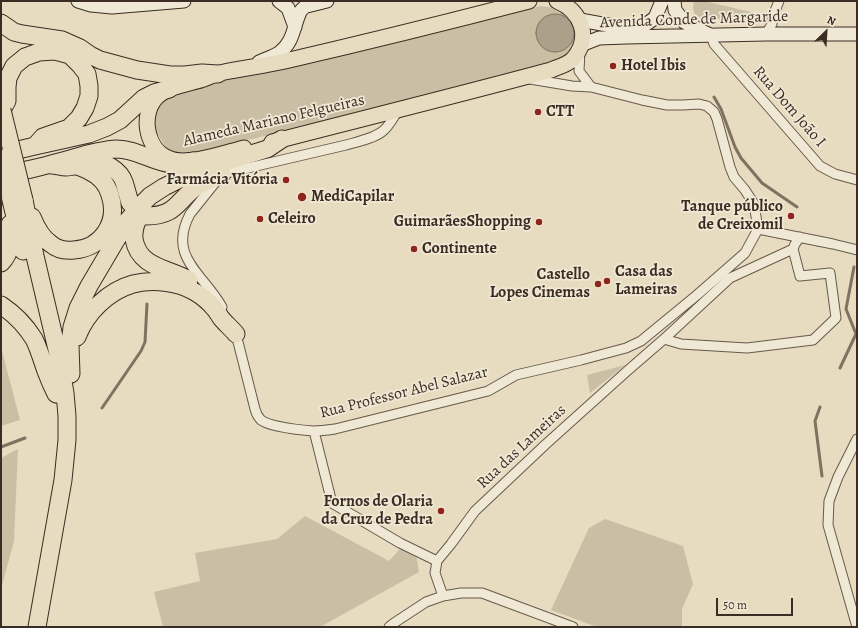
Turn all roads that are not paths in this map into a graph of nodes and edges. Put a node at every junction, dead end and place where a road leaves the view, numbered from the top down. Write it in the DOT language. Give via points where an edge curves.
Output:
graph roads {
  1 [pos="78,1"];
  2 [pos="184,1"];
  3 [pos="279,1"];
  4 [pos="327,1"];
  5 [pos="529,1"];
  6 [pos="557,1"];
  7 [pos="662,1"];
  8 [pos="674,1"];
  9 [pos="779,1"];
  10 [pos="309,3"];
  11 [pos="500,4"];
  12 [pos="580,20"];
  13 [pos="1,24"];
  14 [pos="295,28"];
  15 [pos="766,34"];
  16 [pos="857,34"];
  17 [pos="711,35"];
  18 [pos="581,45"];
  19 [pos="248,67"];
  20 [pos="218,74"];
  21 [pos="522,78"];
  22 [pos="591,87"];
  23 [pos="169,89"];
  24 [pos="2,107"];
  25 [pos="399,109"];
  26 [pos="282,139"];
  27 [pos="35,146"];
  28 [pos="1,154"];
  29 [pos="1,158"];
  30 [pos="194,161"];
  31 [pos="51,165"];
  32 [pos="75,166"];
  33 [pos="222,174"];
  34 [pos="1,175"];
  35 [pos="857,180"];
  36 [pos="174,182"];
  37 [pos="18,202"];
  38 [pos="130,203"];
  39 [pos="146,216"];
  40 [pos="758,229"];
  41 [pos="800,237"];
  42 [pos="793,249"];
  43 [pos="857,250"];
  44 [pos="1,263"];
  45 [pos="1,305"];
  46 [pos="221,305"];
  47 [pos="236,334"];
  48 [pos="664,339"];
  49 [pos="71,374"];
  50 [pos="61,394"];
  51 [pos="314,431"];
  52 [pos="857,439"];
  53 [pos="437,561"];
  54 [pos="443,596"];
  55 [pos="26,627"];
  56 [pos="38,627"];
  57 [pos="389,627"];
  58 [pos="573,627"];
  59 [pos="857,627"];
  1 -- 2 [label="main road" via="112,7"];
  3 -- 14 [label="main road" via="288,8"];
  4 -- 10 [label="main road"];
  5 -- 11 [label="main road, Alameda Mariano Felgueiras"];
  6 -- 12 [label="main road" via="570,8"];
  7 -- 12 [label="main road" via="656,18 642,27 613,26"];
  8 -- 17 [label="main road" via="675,10 684,22"];
  9 -- 15 [label="street"];
  10 -- 14 [label="main road" via="301,11"];
  11 -- 19 [label="main road, Alameda Mariano Felgueiras" via="322,52"];
  12 -- 18 [label="main road"];
  13 -- 20 [label="highway" via="14,32 62,40 100,60 137,70 170,75"];
  14 -- 19 [label="main road" via="293,36 279,53"];
  15 -- 16 [label="main road, Avenida Conde de Margaride"];
  15 -- 17 [label="main road, Avenida Conde de Margaride"];
  17 -- 18 [label="main road, Avenida Conde de Margaride" via="600,38"];
  17 -- 35 [label="street, Rua Dom João I" via="714,44 820,166 835,174"];
  18 -- 21 [label="main road, Alameda Mariano Felgueiras" via="567,63"];
  18 -- 22 [label="street" via="579,71"];
  19 -- 20 [label="main road, Alameda Mariano Felgueiras"];
  20 -- 23 [label="main road, Alameda Mariano Felgueiras"];
  21 -- 22 [label="street"];
  21 -- 25 [label="main road, Alameda Mariano Felgueiras"];
  22 -- 40 [label="street" via="667,105 708,106 717,119 734,177 754,204"];
  23 -- 27 [label="highway" via="144,98 120,120 107,127 89,134"];
  23 -- 30 [label="main road, Alameda Mariano Felgueiras" via="157,96 148,112 149,136 162,155 175,160"];
  24 -- 27 [label="highway" via="7,101 8,78 14,66 24,57 39,52 55,51 70,56 80,64 87,74 89,86 85,108 69,128 43,137"];
  24 -- 37 [label="highway, bridge"];
  25 -- 26 [label="main road, Alameda Mariano Felgueiras"];
  25 -- 33 [label="street" via="384,131 377,135 346,145"];
  26 -- 30 [label="main road, Alameda Mariano Felgueiras"];
  26 -- 36 [label="highway" via="267,149 202,169"];
  27 -- 28 [label="highway"];
  29 -- 37 [label="highway, bridge"];
  30 -- 31 [label="highway" via="172,164 133,152 115,150 96,152"];
  31 -- 32 [label="highway"];
  31 -- 34 [label="highway"];
  32 -- 37 [label="highway" via="97,175 106,186 112,200 113,215 110,225 99,241 92,246 65,250 52,245 35,224 31,214"];
  32 -- 38 [label="highway" via="91,161 114,169 124,180"];
  33 -- 39 [label="highway" via="195,188 171,211"];
  33 -- 46 [label="street, Rua Professor Abel Salazar" via="190,214 182,239 190,266"];
  36 -- 46 [label="highway" via="136,222 134,235 137,250 141,257 149,262 196,284"];
  36 -- 49 [label="highway" via="150,196 128,220 83,298 72,327"];
  37 -- 44 [label="highway" via="9,216 10,246"];
  37 -- 50 [label="highway" via="35,256 59,358"];
  40 -- 41 [label="street"];
  40 -- 51 [label="street, Rua Professor Abel Salazar" via="744,253 641,341 626,348 516,375 488,391 335,429"];
  41 -- 42 [label="street"];
  41 -- 43 [label="street"];
  42 -- 48 [label="street" via="730,278"];
  42 -- 48 [label="street" via="800,276 830,273 836,318 813,340 747,348 681,344"];
  45 -- 50 [label="highway" via="33,338 46,371"];
  46 -- 47 [label="street, Rua Professor Abel Salazar"];
  47 -- 49 [label="highway" via="214,307 195,292 171,284 133,284 112,294 87,318 75,344"];
  47 -- 51 [label="street, Rua Professor Abel Salazar" via="254,409 258,416 270,424"];
  48 -- 53 [label="street, Rua das Lameiras" via="551,439 475,511"];
  49 -- 50 [label="highway"];
  50 -- 55 [label="highway" via="53,471"];
  50 -- 56 [label="highway" via="68,416 66,455"];
  51 -- 53 [label="street" via="332,503 400,543"];
  52 -- 59 [label="street" via="829,501 828,525"];
  53 -- 54 [label="street" via="435,573"];
  54 -- 57 [label="street" via="426,602"];
  54 -- 58 [label="street" via="482,593"];
}
